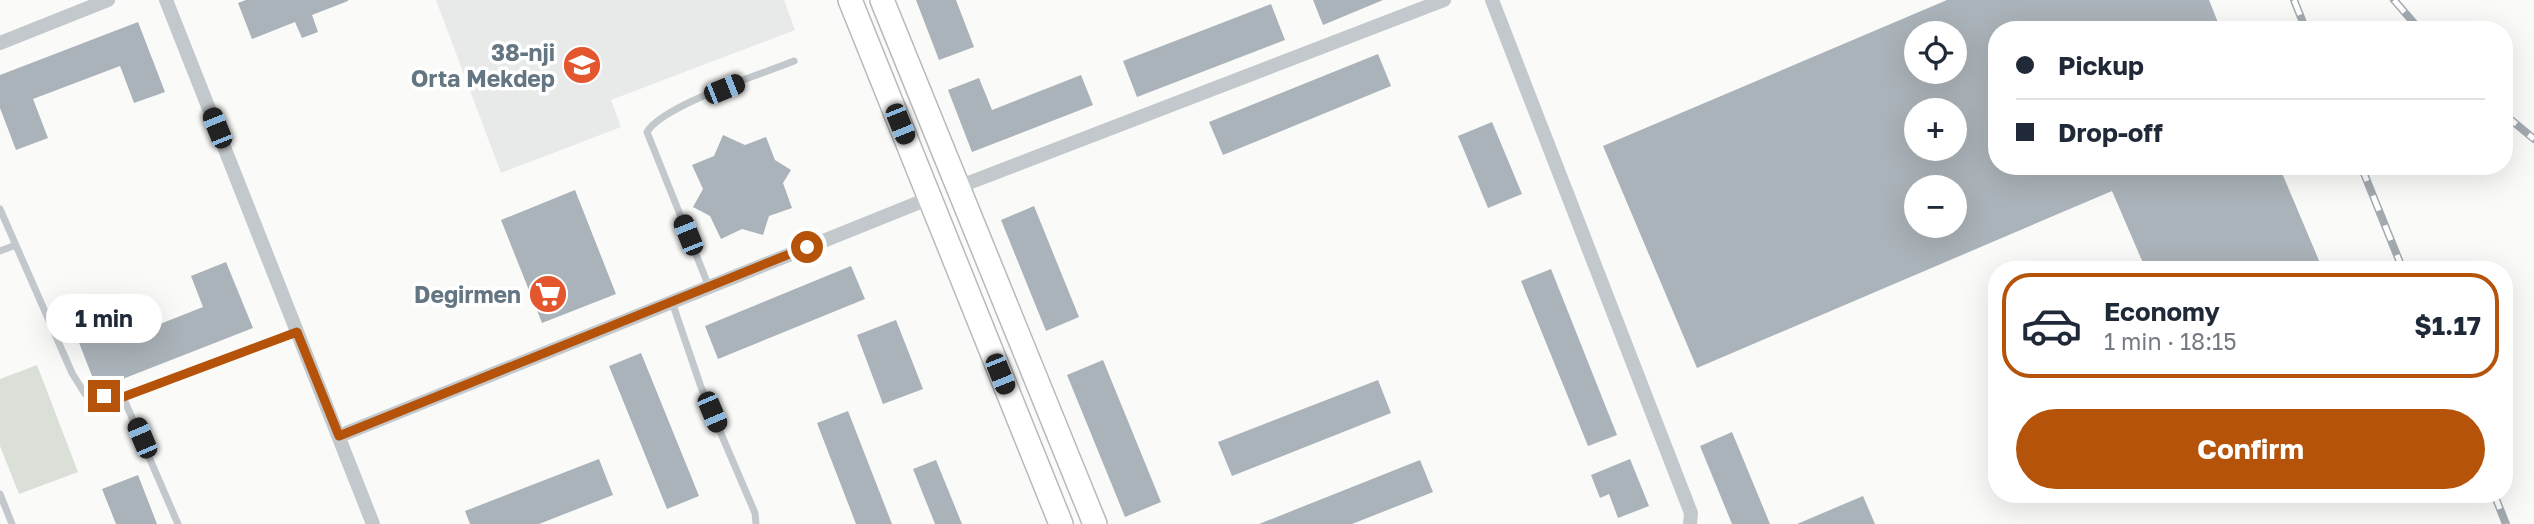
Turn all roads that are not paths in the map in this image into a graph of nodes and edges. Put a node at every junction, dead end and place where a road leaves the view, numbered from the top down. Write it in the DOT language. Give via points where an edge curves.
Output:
graph roads {
  1 [pos="108,0"];
  2 [pos="166,0"];
  3 [pos="850,0"];
  4 [pos="882,0"];
  5 [pos="1444,0"];
  6 [pos="1492,0"];
  7 [pos="0,43"];
  8 [pos="794,61"];
  9 [pos="958,187"];
  10 [pos="930,198"];
  11 [pos="0,209"];
  12 [pos="16,245"];
  13 [pos="0,251"];
  14 [pos="709,287"];
  15 [pos="672,302"];
  16 [pos="297,332"];
  17 [pos="123,397"];
  18 [pos="339,436"];
  19 [pos="0,494"];
  20 [pos="12,524"];
  21 [pos="178,524"];
  22 [pos="373,524"];
  23 [pos="756,524"];
  24 [pos="1061,524"];
  25 [pos="1095,524"];
  26 [pos="1690,524"];
  1 -- 7 [label="street"];
  2 -- 16 [label="street"];
  3 -- 10 [label="main road"];
  4 -- 9 [label="main road"];
  5 -- 9 [label="street"];
  6 -- 26 [label="street" via="1691,513"];
  8 -- 14 [label="lane" via="677,108 652,123 647,132"];
  9 -- 25 [label="main road"];
  10 -- 14 [label="street"];
  10 -- 24 [label="main road"];
  11 -- 12 [label="lane"];
  12 -- 13 [label="lane"];
  12 -- 17 [label="lane" via="57,344 85,394"];
  14 -- 15 [label="street"];
  15 -- 18 [label="street"];
  15 -- 23 [label="lane"];
  16 -- 17 [label="lane"];
  16 -- 18 [label="street"];
  17 -- 21 [label="lane"];
  18 -- 22 [label="street"];
  19 -- 20 [label="lane"];
}
